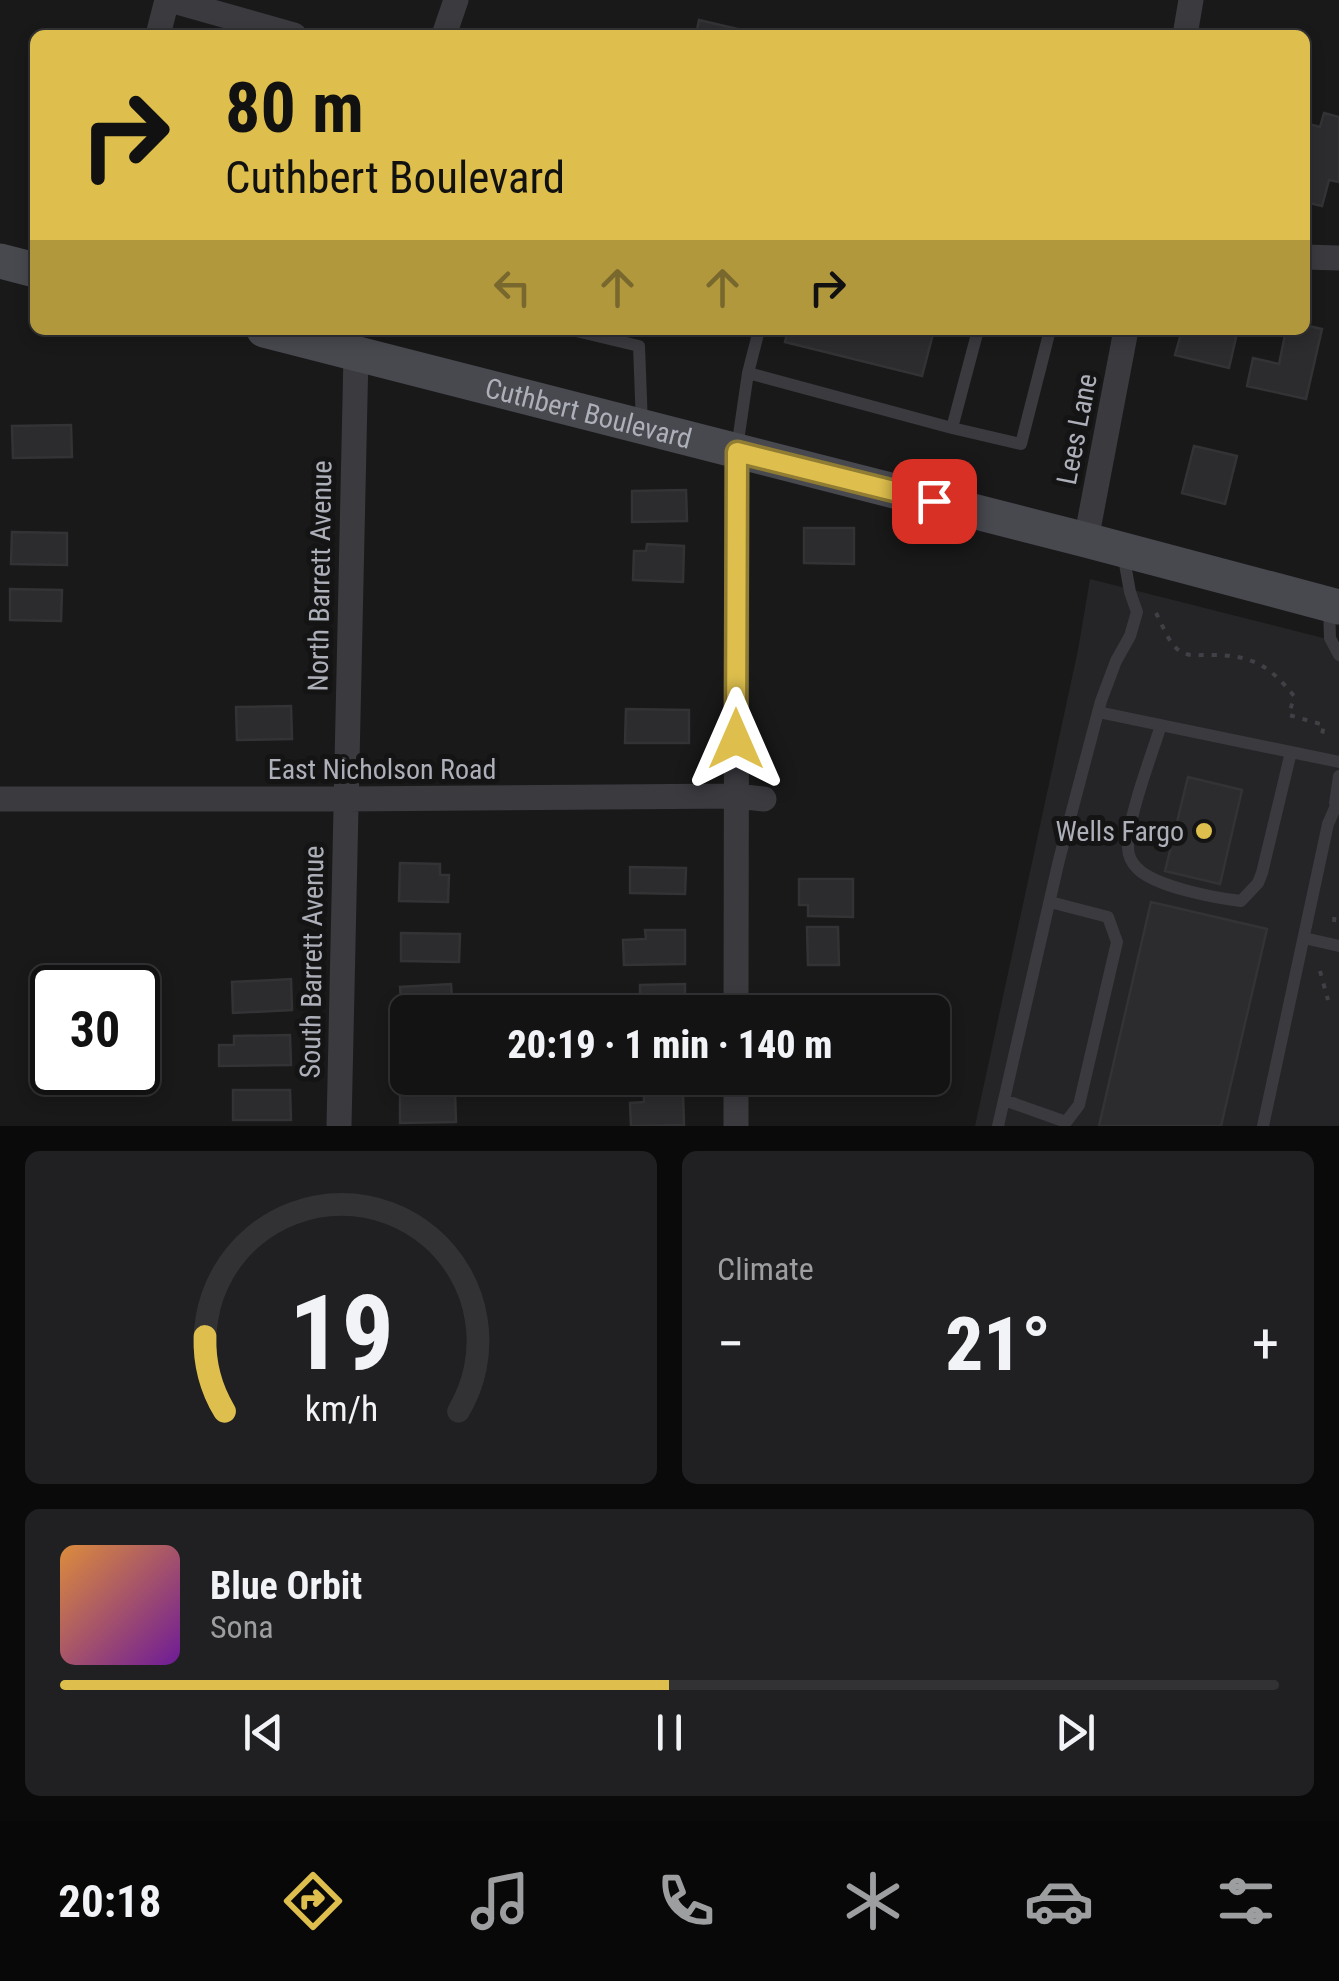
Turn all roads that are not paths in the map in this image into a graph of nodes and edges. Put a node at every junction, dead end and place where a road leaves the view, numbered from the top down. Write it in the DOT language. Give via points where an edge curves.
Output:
graph roads {
  1 [pos="168,0"];
  2 [pos="456,0"];
  3 [pos="1191,0"];
  4 [pos="159,30"];
  5 [pos="276,30"];
  6 [pos="446,30"];
  7 [pos="1186,30"];
  8 [pos="1310,257"];
  9 [pos="1339,258"];
  10 [pos="0,262"];
  11 [pos="30,269"];
  12 [pos="283,335"];
  13 [pos="593,335"];
  14 [pos="758,335"];
  15 [pos="977,335"];
  16 [pos="1049,335"];
  17 [pos="1125,335"];
  18 [pos="356,354"];
  19 [pos="748,374"];
  20 [pos="642,427"];
  21 [pos="952,428"];
  22 [pos="737,452"];
  23 [pos="1086,540"];
  24 [pos="1123,550"];
  25 [pos="1334,606"];
  26 [pos="1339,655"];
  27 [pos="1100,707"];
  28 [pos="1161,726"];
  29 [pos="1290,752"];
  30 [pos="1339,762"];
  31 [pos="1339,776"];
  32 [pos="736,796"];
  33 [pos="0,798"];
  34 [pos="764,799"];
  35 [pos="344,800"];
  36 [pos="1337,802"];
  37 [pos="1050,902"];
  38 [pos="1304,938"];
  39 [pos="1339,946"];
  40 [pos="736,995"];
  41 [pos="736,1095"];
  42 [pos="1004,1100"];
  43 [pos="339,1126"];
  44 [pos="736,1126"];
  45 [pos="998,1126"];
  46 [pos="1263,1126"];
  1 -- 4 [label="street"];
  1 -- 5 [label="street"];
  2 -- 6 [label="street"];
  3 -- 7 [label="street"];
  8 -- 9 [label="street"];
  10 -- 11 [label="main road"];
  12 -- 18 [label="main road, Cuthbert Boulevard"];
  13 -- 20 [label="lane" via="639,346"];
  14 -- 19 [label="lane"];
  15 -- 21 [label="lane"];
  16 -- 21 [label="lane" via="1021,444"];
  17 -- 23 [label="street, Lees Lane"];
  18 -- 20 [label="main road, Cuthbert Boulevard"];
  18 -- 35 [label="street, North Barrett Avenue"];
  19 -- 21 [label="lane"];
  19 -- 22 [label="lane"];
  20 -- 22 [label="main road, Cuthbert Boulevard"];
  22 -- 23 [label="main road, Cuthbert Boulevard"];
  22 -- 32 [label="street"];
  23 -- 24 [label="main road, Cuthbert Boulevard"];
  24 -- 25 [label="main road, Cuthbert Boulevard"];
  24 -- 27 [label="lane" via="1137,612"];
  25 -- 26 [label="lane" via="1330,638"];
  27 -- 28 [label="lane"];
  27 -- 37 [label="lane"];
  28 -- 29 [label="lane"];
  28 -- 29 [label="lane" via="1136,806 1130,857 1156,880 1210,896 1242,902 1258,883"];
  29 -- 30 [label="lane"];
  31 -- 36 [label="lane"];
  32 -- 34 [label="street, East Nicholson Road"];
  32 -- 35 [label="street, East Nicholson Road"];
  32 -- 40 [label="street"];
  33 -- 35 [label="street, East Nicholson Road"];
  35 -- 43 [label="street, South Barrett Avenue"];
  36 -- 38 [label="lane"];
  37 -- 42 [label="lane"];
  37 -- 42 [label="lane" via="1108,917 1117,942 1080,1105 1066,1122"];
  38 -- 39 [label="lane"];
  38 -- 46 [label="lane"];
  41 -- 44 [label="street"];
  42 -- 45 [label="lane"];
}
